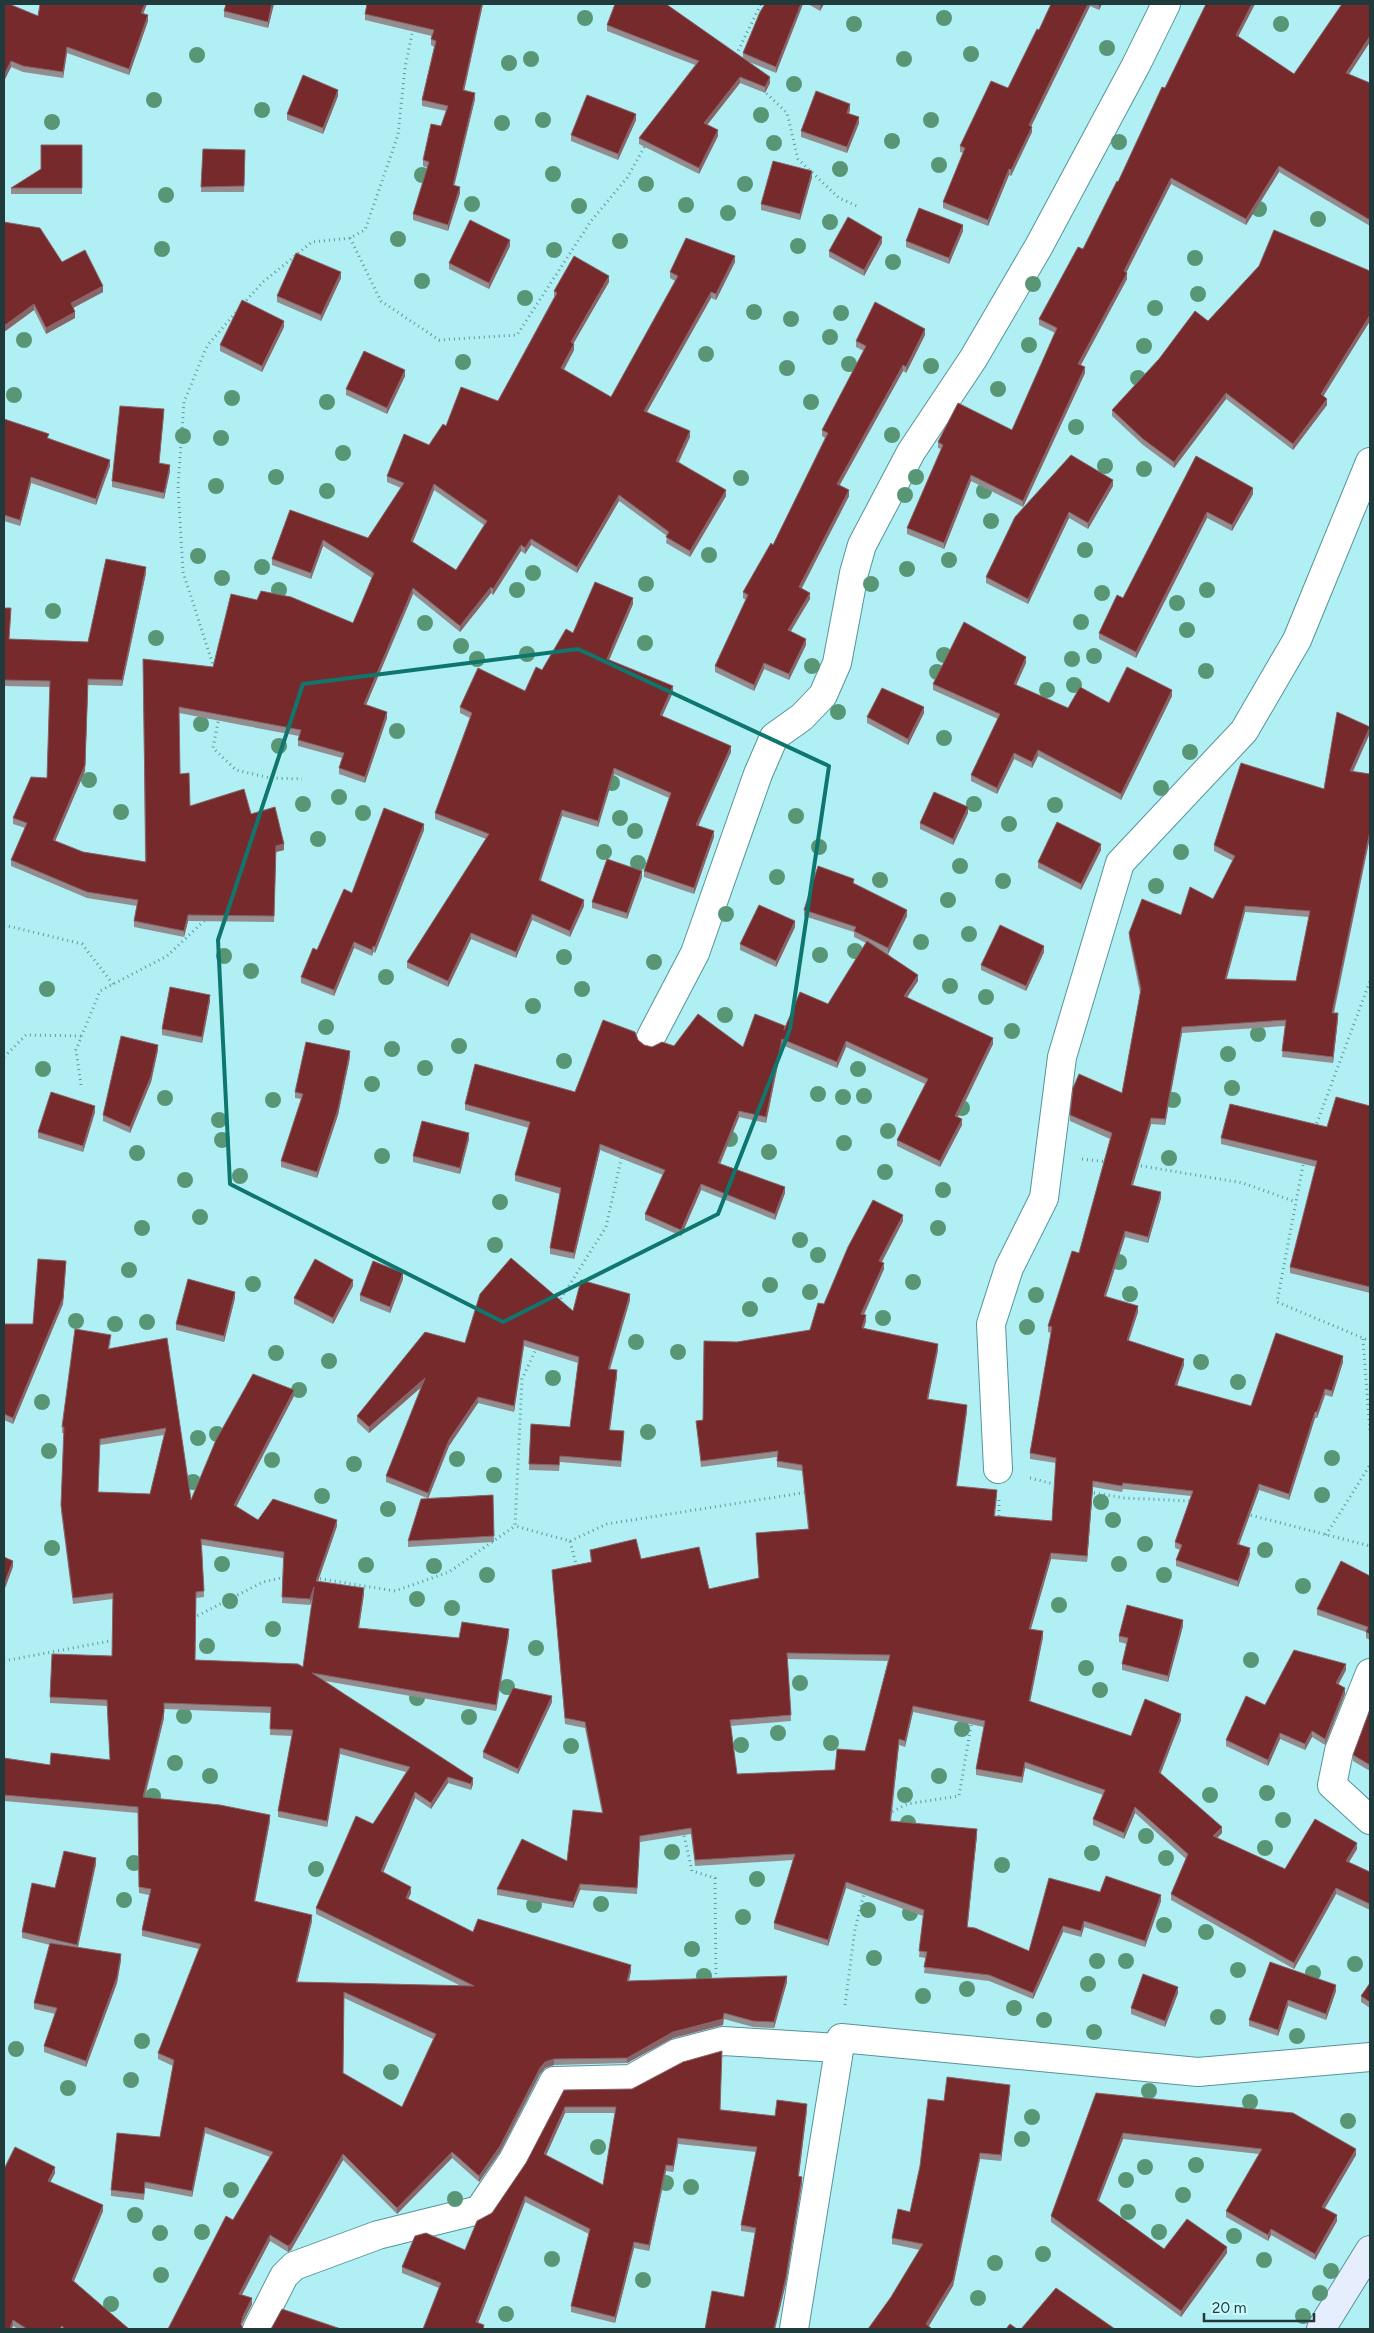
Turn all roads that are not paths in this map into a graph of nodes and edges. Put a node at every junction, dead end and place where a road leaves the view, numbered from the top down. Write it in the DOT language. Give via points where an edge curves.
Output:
graph roads {
  1 [pos="1166,4"];
  2 [pos="1370,462"];
  3 [pos="651,1037"];
  4 [pos="998,1469"];
  5 [pos="1370,1673"];
  6 [pos="1370,1820"];
  7 [pos="840,2043"];
  8 [pos="1370,2057"];
  9 [pos="1370,2250"];
  10 [pos="257,2329"];
  11 [pos="794,2329"];
  12 [pos="1321,2329"];
  1 -- 3 [label="street" via="1039,246 972,359 911,452 862,545 837,663 823,695 802,717 774,737 696,953"];
  2 -- 4 [label="street" via="1297,640 1244,731 1120,863 1062,1057 1044,1198 1009,1268 991,1324"];
  5 -- 6 [label="street" via="1339,1751 1332,1785"];
  7 -- 8 [label="street" via="1198,2072"];
  7 -- 10 [label="street" via="723,2042 677,2053 632,2079 554,2081 513,2160 478,2210 378,2235 294,2266 284,2276"];
  7 -- 11 [label="street"];
  9 -- 12 [label="street"];
}
